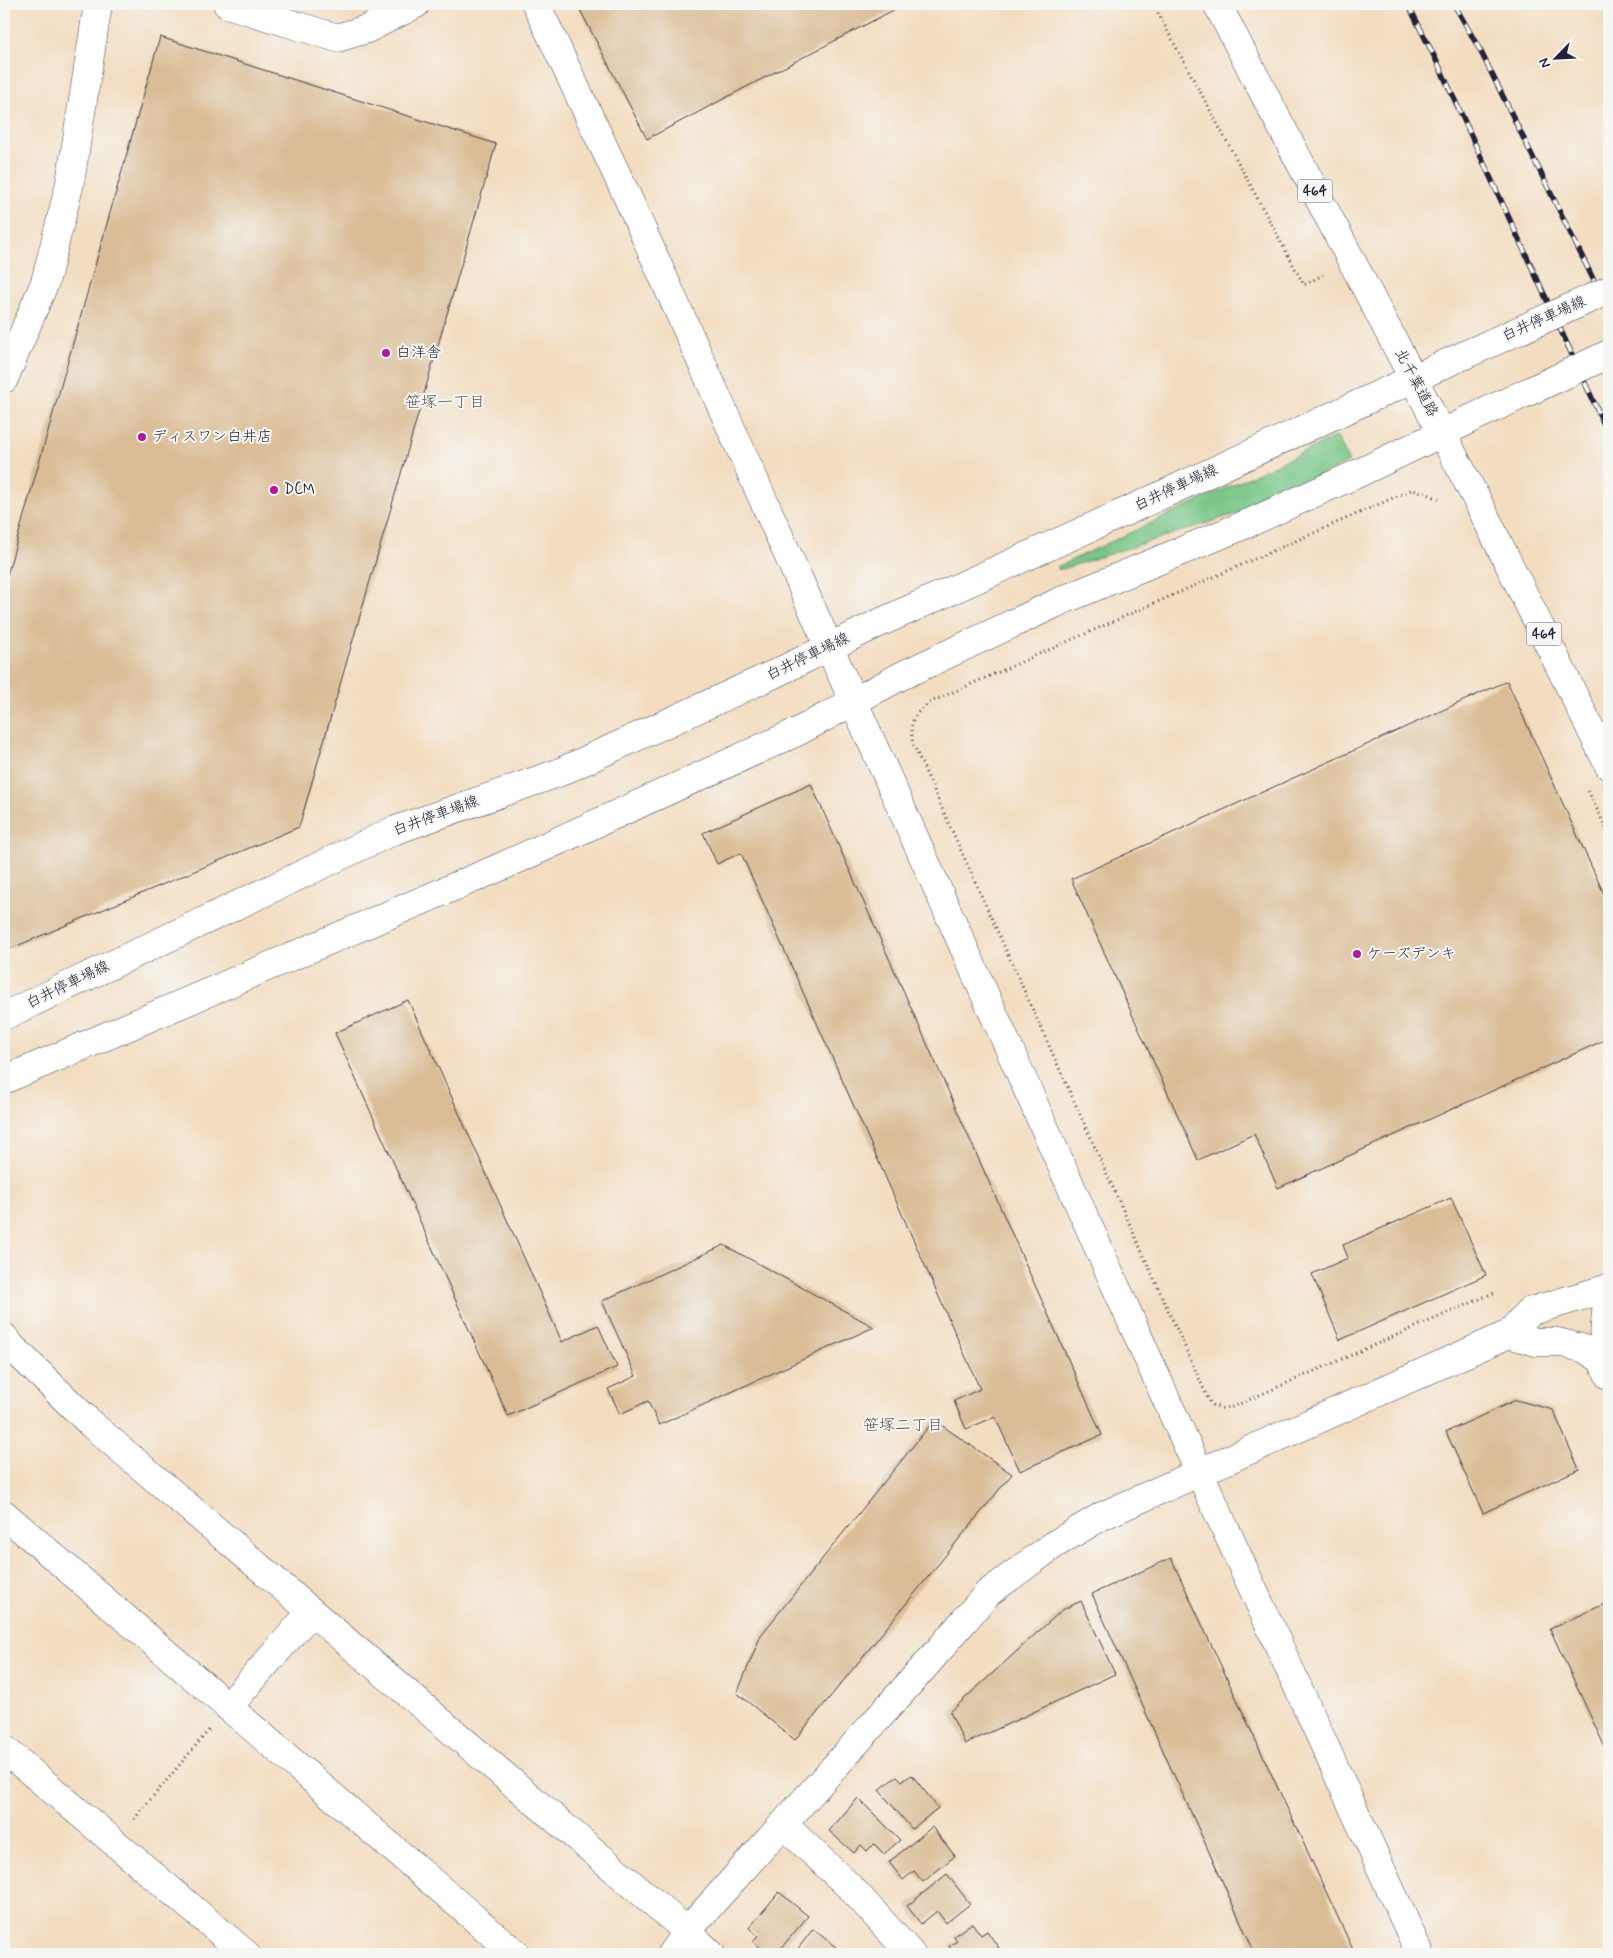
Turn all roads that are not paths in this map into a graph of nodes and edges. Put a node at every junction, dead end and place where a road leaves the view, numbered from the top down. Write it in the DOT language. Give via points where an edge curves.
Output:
graph roads {
  1 [pos="98,4"];
  2 [pos="227,4"];
  3 [pos="416,4"];
  4 [pos="536,4"];
  5 [pos="1217,4"];
  6 [pos="1609,290"];
  7 [pos="1609,354"];
  8 [pos="4,379"];
  9 [pos="1413,379"];
  10 [pos="1442,433"];
  11 [pos="830,647"];
  12 [pos="854,702"];
  13 [pos="1609,766"];
  14 [pos="4,1016"];
  15 [pos="4,1080"];
  16 [pos="1609,1288"];
  17 [pos="1509,1334"];
  18 [pos="4,1337"];
  19 [pos="1606,1368"];
  20 [pos="1199,1472"];
  21 [pos="4,1514"];
  22 [pos="311,1612"];
  23 [pos="228,1707"];
  24 [pos="4,1749"];
  25 [pos="783,1824"];
  26 [pos="687,1931"];
  27 [pos="246,1954"];
  28 [pos="516,1954"];
  29 [pos="671,1954"];
  30 [pos="711,1954"];
  31 [pos="911,1954"];
  32 [pos="1420,1954"];
  1 -- 8 [label="main road" via="70,183 45,282"];
  2 -- 3 [label="main road" via="337,38 367,29"];
  4 -- 11 [label="main road" via="627,196"];
  5 -- 9 [label="main road, 北千葉道路 / 464"];
  6 -- 9 [label="main road, 白井停車場線, bridge"];
  7 -- 10 [label="main road, bridge"];
  9 -- 10 [label="main road, 北千葉道路 / 464"];
  9 -- 11 [label="main road, 白井停車場線"];
  10 -- 12 [label="main road" via="1249,523 1063,600 901,676"];
  10 -- 13 [label="main road, 北千葉道路 / 464"];
  11 -- 12 [label="main road"];
  11 -- 14 [label="main road, 白井停車場線" via="558,773 393,831"];
  12 -- 15 [label="main road" via="799,731 505,865"];
  12 -- 20 [label="main road"];
  16 -- 17 [label="main road" via="1528,1312"];
  16 -- 19 [label="main road"];
  17 -- 19 [label="main road" via="1536,1342 1558,1342 1585,1349"];
  17 -- 20 [label="main road"];
  18 -- 22 [label="main road" via="91,1424"];
  20 -- 25 [label="main road" via="1102,1516 1054,1544 988,1594"];
  20 -- 32 [label="main road"];
  21 -- 23 [label="main road"];
  22 -- 23 [label="main road"];
  22 -- 26 [label="main road"];
  23 -- 28 [label="main road"];
  24 -- 27 [label="main road"];
  25 -- 26 [label="main road"];
  25 -- 31 [label="main road" via="852,1889"];
  26 -- 29 [label="main road"];
  26 -- 30 [label="main road"];
}
